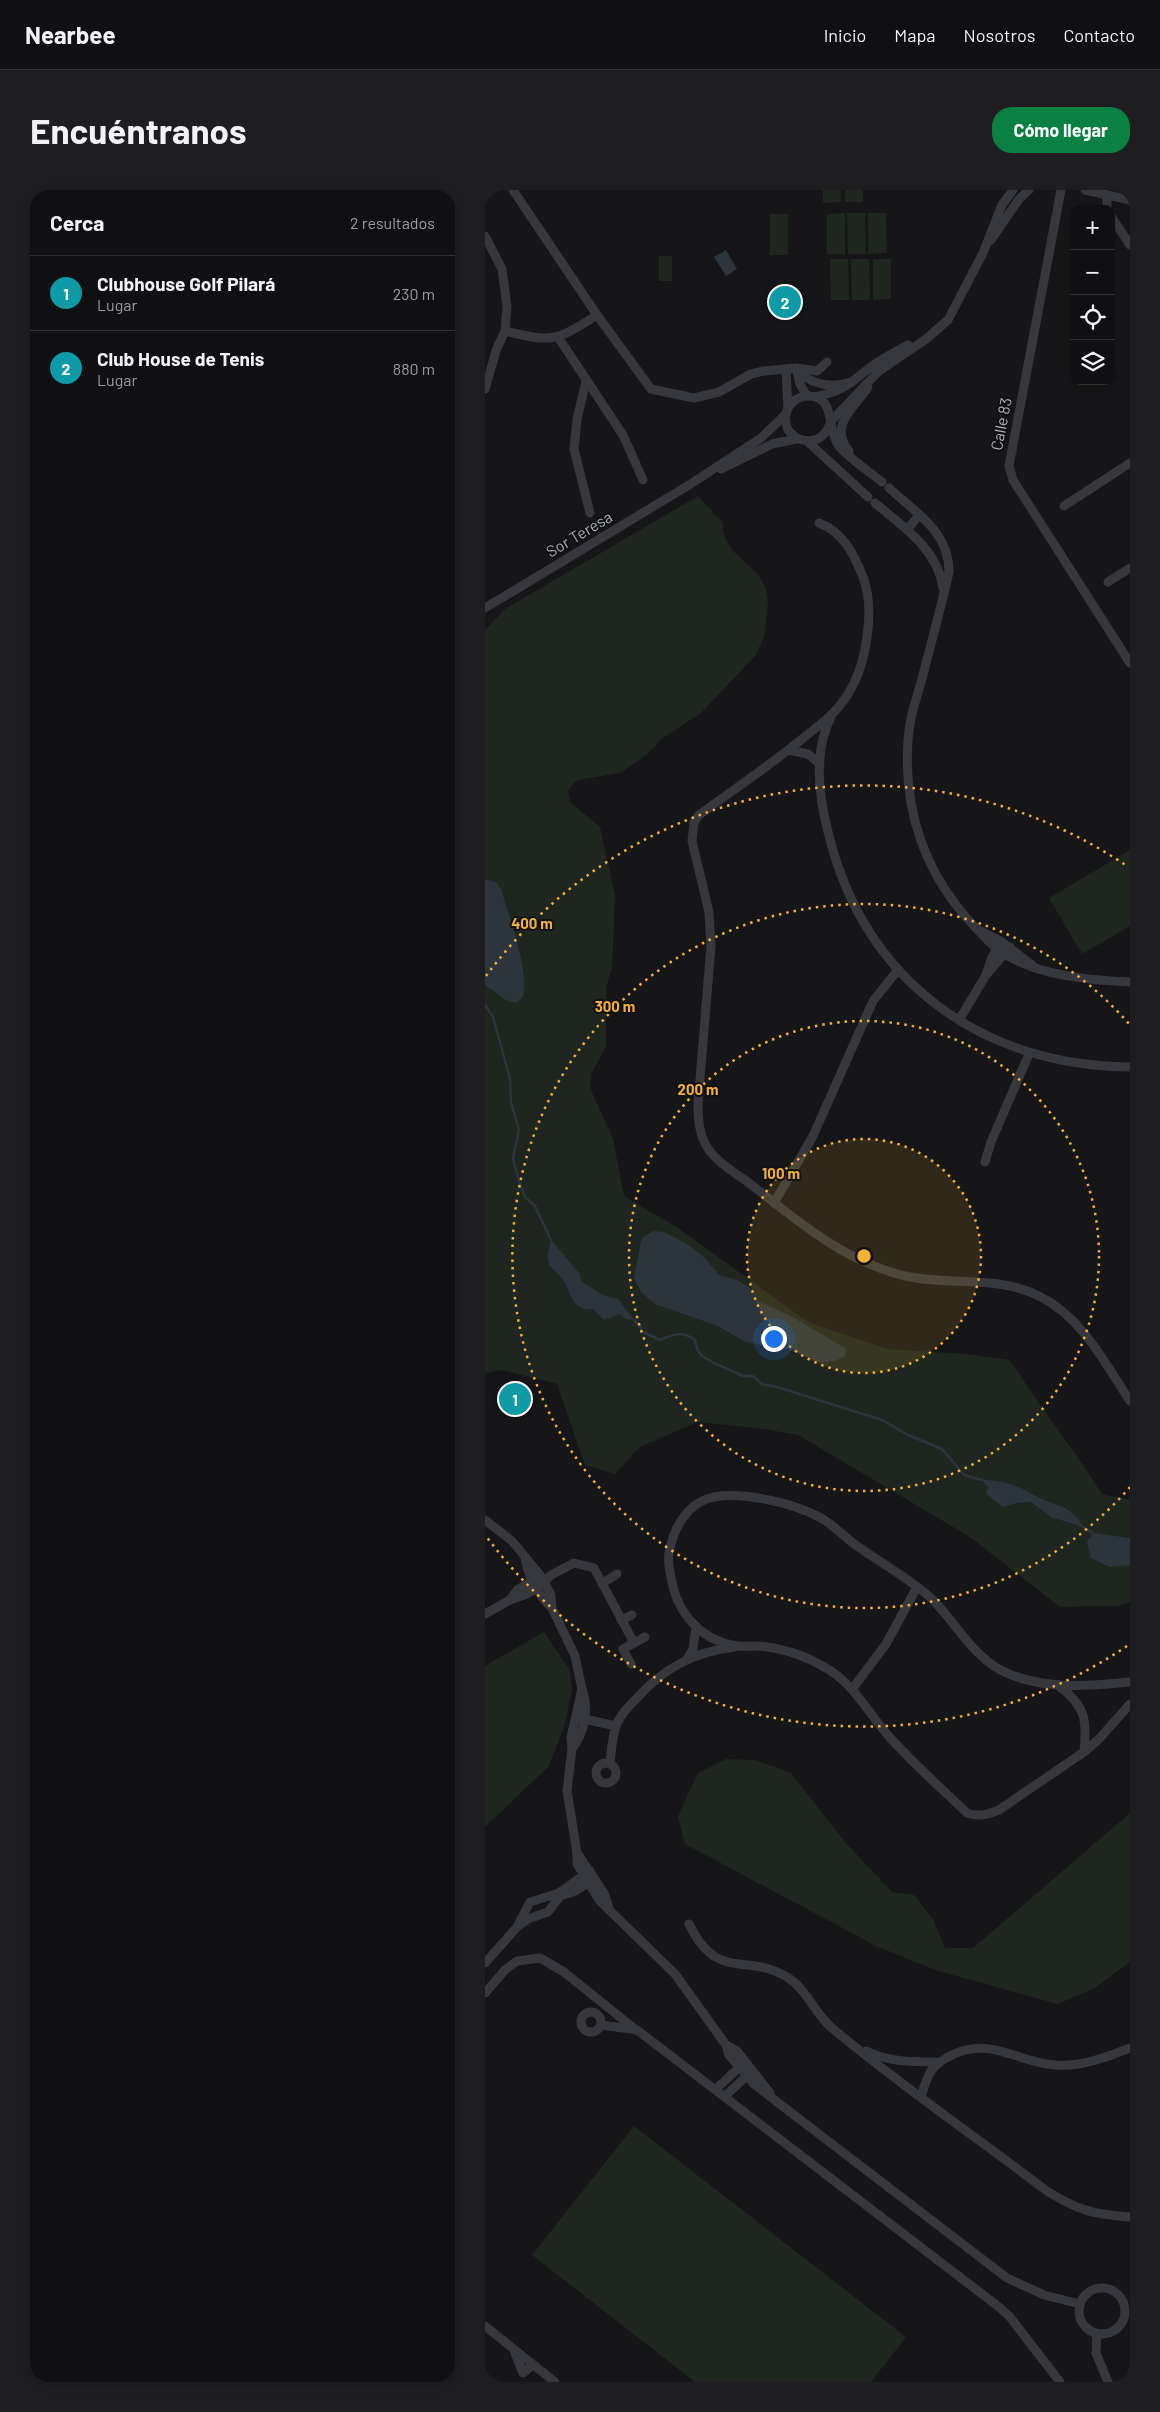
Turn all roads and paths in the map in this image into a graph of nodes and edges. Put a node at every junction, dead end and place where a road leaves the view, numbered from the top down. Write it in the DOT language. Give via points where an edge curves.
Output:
graph roads {
  1 [pos="513,190"];
  2 [pos="1013,190"];
  3 [pos="1029,190"];
  4 [pos="1061,190"];
  5 [pos="1085,190"];
  6 [pos="1107,195"];
  7 [pos="1130,200"];
  8 [pos="1003,203"];
  9 [pos="1107,205"];
  10 [pos="1012,209"];
  11 [pos="1115,222"];
  12 [pos="485,236"];
  13 [pos="1130,245"];
  14 [pos="983,253"];
  15 [pos="597,315"];
  16 [pos="943,325"];
  17 [pos="505,331"];
  18 [pos="558,337"];
  19 [pos="827,362"];
  20 [pos="786,369"];
  21 [pos="796,370"];
  22 [pos="879,371"];
  23 [pos="858,379"];
  24 [pos="586,381"];
  25 [pos="485,389"];
  26 [pos="811,397"];
  27 [pos="787,411"];
  28 [pos="831,423"];
  29 [pos="797,438"];
  30 [pos="808,442"];
  31 [pos="857,461"];
  32 [pos="1130,463"];
  33 [pos="643,480"];
  34 [pos="689,485"];
  35 [pos="1064,506"];
  36 [pos="590,513"];
  37 [pos="919,515"];
  38 [pos="819,524"];
  39 [pos="907,530"];
  40 [pos="1130,568"];
  41 [pos="1108,582"];
  42 [pos="943,595"];
  43 [pos="485,608"];
  44 [pos="1130,663"];
  45 [pos="832,715"];
  46 [pos="788,750"];
  47 [pos="819,764"];
  48 [pos="1003,948"];
  49 [pos="897,970"];
  50 [pos="1130,982"];
  51 [pos="959,1020"];
  52 [pos="1029,1054"];
  53 [pos="1130,1067"];
  54 [pos="985,1162"];
  55 [pos="774,1203"];
  56 [pos="1130,1401"];
  57 [pos="485,1520"];
  58 [pos="617,1574"];
  59 [pos="539,1582"];
  60 [pos="603,1583"];
  61 [pos="917,1587"];
  62 [pos="610,1598"];
  63 [pos="601,1603"];
  64 [pos="485,1614"];
  65 [pos="631,1615"];
  66 [pos="621,1620"];
  67 [pos="697,1627"];
  68 [pos="645,1637"];
  69 [pos="634,1643"];
  70 [pos="739,1646"];
  71 [pos="687,1659"];
  72 [pos="631,1664"];
  73 [pos="1130,1682"];
  74 [pos="1060,1687"];
  75 [pos="853,1688"];
  76 [pos="1130,1704"];
  77 [pos="580,1718"];
  78 [pos="616,1726"];
  79 [pos="1085,1752"];
  80 [pos="610,1764"];
  81 [pos="586,1873"];
  82 [pos="592,1882"];
  83 [pos="689,1924"];
  84 [pos="518,1926"];
  85 [pos="485,1962"];
  86 [pos="485,1993"];
  87 [pos="601,2025"];
  88 [pos="637,2030"];
  89 [pos="855,2046"];
  90 [pos="1130,2048"];
  91 [pos="937,2062"];
  92 [pos="743,2064"];
  93 [pos="750,2073"];
  94 [pos="716,2089"];
  95 [pos="725,2096"];
  96 [pos="921,2097"];
  97 [pos="1130,2217"];
  98 [pos="1080,2304"];
  99 [pos="1127,2307"];
  100 [pos="485,2326"];
  101 [pos="1097,2334"];
  102 [pos="513,2350"];
  103 [pos="533,2365"];
  104 [pos="524,2378"];
  105 [pos="555,2382"];
  106 [pos="1060,2382"];
  107 [pos="1108,2382"];
  1 -- 15 [label="street"];
  2 -- 8 [label="street, Sor Teresa"];
  3 -- 10 [label="street, Sor Teresa"];
  4 -- 44 [label="street, Calle 83" via="1009,466 1013,480"];
  5 -- 6 [label="street"];
  6 -- 7 [label="street"];
  6 -- 9 [label="street"];
  8 -- 10 [label="street"];
  8 -- 14 [label="street, Sor Teresa"];
  10 -- 14 [label="street, Sor Teresa"];
  11 -- 13 [label="street"];
  12 -- 17 [label="street" via="494,250 506,288"];
  14 -- 16 [label="street, Sor Teresa" via="953,313"];
  15 -- 18 [label="street"];
  15 -- 20 [label="street" via="644,382 656,391 702,397 724,390 751,374"];
  16 -- 22 [label="street, Sor Teresa"];
  16 -- 23 [label="street, Sor Teresa" via="874,365"];
  17 -- 18 [label="street" via="537,339"];
  17 -- 25 [label="street"];
  18 -- 24 [label="street"];
  19 -- 21 [label="street" via="817,371"];
  20 -- 21 [label="street"];
  20 -- 27 [label="street"];
  21 -- 23 [label="street" via="821,385"];
  21 -- 26 [label="street" via="800,384"];
  22 -- 28 [label="street, Sor Teresa"];
  22 -- 31 [label="street" via="840,429 845,445"];
  23 -- 26 [label="street, Sor Teresa" via="839,392"];
  24 -- 33 [label="street" via="623,435"];
  24 -- 36 [label="street" via="574,449"];
  26 -- 27 [label="street, Sor Teresa" via="796,400"];
  26 -- 28 [label="street" via="825,404"];
  27 -- 29 [label="street" via="788,430"];
  27 -- 34 [label="street, Sor Teresa" via="761,438"];
  28 -- 30 [label="street, Sor Teresa" via="823,437"];
  28 -- 31 [label="street" via="838,445"];
  29 -- 30 [label="street"];
  29 -- 34 [label="street, Sor Teresa" via="772,444"];
  30 -- 39 [label="street"];
  31 -- 37 [label="street"];
  32 -- 35 [label="street"];
  34 -- 43 [label="street, Sor Teresa"];
  37 -- 39 [label="street"];
  37 -- 42 [label="street" via="937,532 949,558"];
  38 -- 45 [label="street" via="831,528 849,548 865,584 869,606 861,667 844,700"];
  39 -- 42 [label="street" via="937,564"];
  40 -- 41 [label="street"];
  42 -- 48 [label="street" via="908,740 908,777 915,826 935,876 949,897 977,929"];
  45 -- 46 [label="street"];
  45 -- 47 [label="street" via="826,727"];
  46 -- 47 [label="street" via="809,754"];
  46 -- 55 [label="street" via="699,815 692,830 709,912 711,946 698,1120 709,1150"];
  47 -- 49 [label="street" via="825,822 840,873 861,918"];
  48 -- 50 [label="street" via="1034,966 1090,981"];
  48 -- 51 [label="street"];
  49 -- 51 [label="street" via="937,1006"];
  49 -- 55 [label="street" via="873,1001 813,1136"];
  51 -- 52 [label="street" via="985,1036"];
  52 -- 53 [label="street" via="1075,1064"];
  52 -- 54 [label="street"];
  55 -- 56 [label="street" via="819,1236 870,1265 941,1282 996,1282 1040,1296 1075,1322"];
  57 -- 59 [label="street" via="512,1541"];
  58 -- 60 [label="street"];
  59 -- 60 [label="street" via="574,1563 595,1568 593,1576"];
  59 -- 64 [label="street" via="517,1590 510,1600"];
  59 -- 77 [label="street" via="551,1595 552,1608 575,1656 586,1704"];
  60 -- 62 [label="street"];
  61 -- 67 [label="street" via="813,1514 749,1496 708,1498 692,1506 685,1514 671,1543 668,1558 680,1608"];
  61 -- 74 [label="street" via="991,1664 1007,1674"];
  61 -- 75 [label="street" via="886,1644"];
  62 -- 63 [label="street"];
  62 -- 66 [label="street"];
  65 -- 66 [label="street"];
  66 -- 69 [label="street" via="623,1632"];
  67 -- 70 [label="street" via="709,1637"];
  67 -- 71 [label="street" via="693,1649"];
  68 -- 69 [label="street"];
  69 -- 72 [label="street" via="623,1649"];
  70 -- 71 [label="street" via="716,1649"];
  70 -- 75 [label="street" via="769,1647 790,1652 832,1672"];
  71 -- 78 [label="street" via="665,1671 646,1688"];
  73 -- 74 [label="street"];
  74 -- 79 [label="street" via="1071,1694 1086,1720"];
  75 -- 79 [label="street" via="878,1724 905,1753 967,1813 976,1816 999,1810"];
  76 -- 79 [label="street"];
  77 -- 78 [label="street"];
  77 -- 81 [label="street" via="578,1741 572,1749 568,1799 577,1864"];
  78 -- 80 [label="street"];
  81 -- 82 [label="street"];
  81 -- 84 [label="street" via="559,1893 531,1902"];
  82 -- 84 [label="street" via="560,1896 547,1912"];
  82 -- 92 [label="street" via="604,1893 609,1908 675,1974 727,2045 737,2051"];
  83 -- 89 [label="street" via="698,1942 722,1961 767,1969 790,1979 823,2019"];
  84 -- 85 [label="street"];
  86 -- 88 [label="street" via="517,1961 540,1958 564,1972"];
  87 -- 88 [label="street"];
  88 -- 94 [label="street"];
  89 -- 91 [label="street" via="879,2057"];
  89 -- 96 [label="street"];
  90 -- 91 [label="street" via="1077,2064 1037,2062 986,2047 961,2051"];
  91 -- 96 [label="street"];
  92 -- 93 [label="street"];
  92 -- 94 [label="street"];
  93 -- 95 [label="street"];
  93 -- 98 [label="street" via="755,2085 1007,2278 1037,2293"];
  94 -- 95 [label="street"];
  95 -- 106 [label="street" via="999,2307"];
  96 -- 97 [label="street" via="1072,2207 1097,2215"];
  98 -- 99 [label="street" via="1089,2293 1103,2288 1117,2294"];
  98 -- 101 [label="street" via="1080,2319"];
  99 -- 101 [label="street" via="1118,2328"];
  100 -- 102 [label="street"];
  101 -- 107 [label="street" via="1096,2353"];
  102 -- 103 [label="street"];
  102 -- 104 [label="street"];
  103 -- 104 [label="street"];
  103 -- 105 [label="street"];
}
